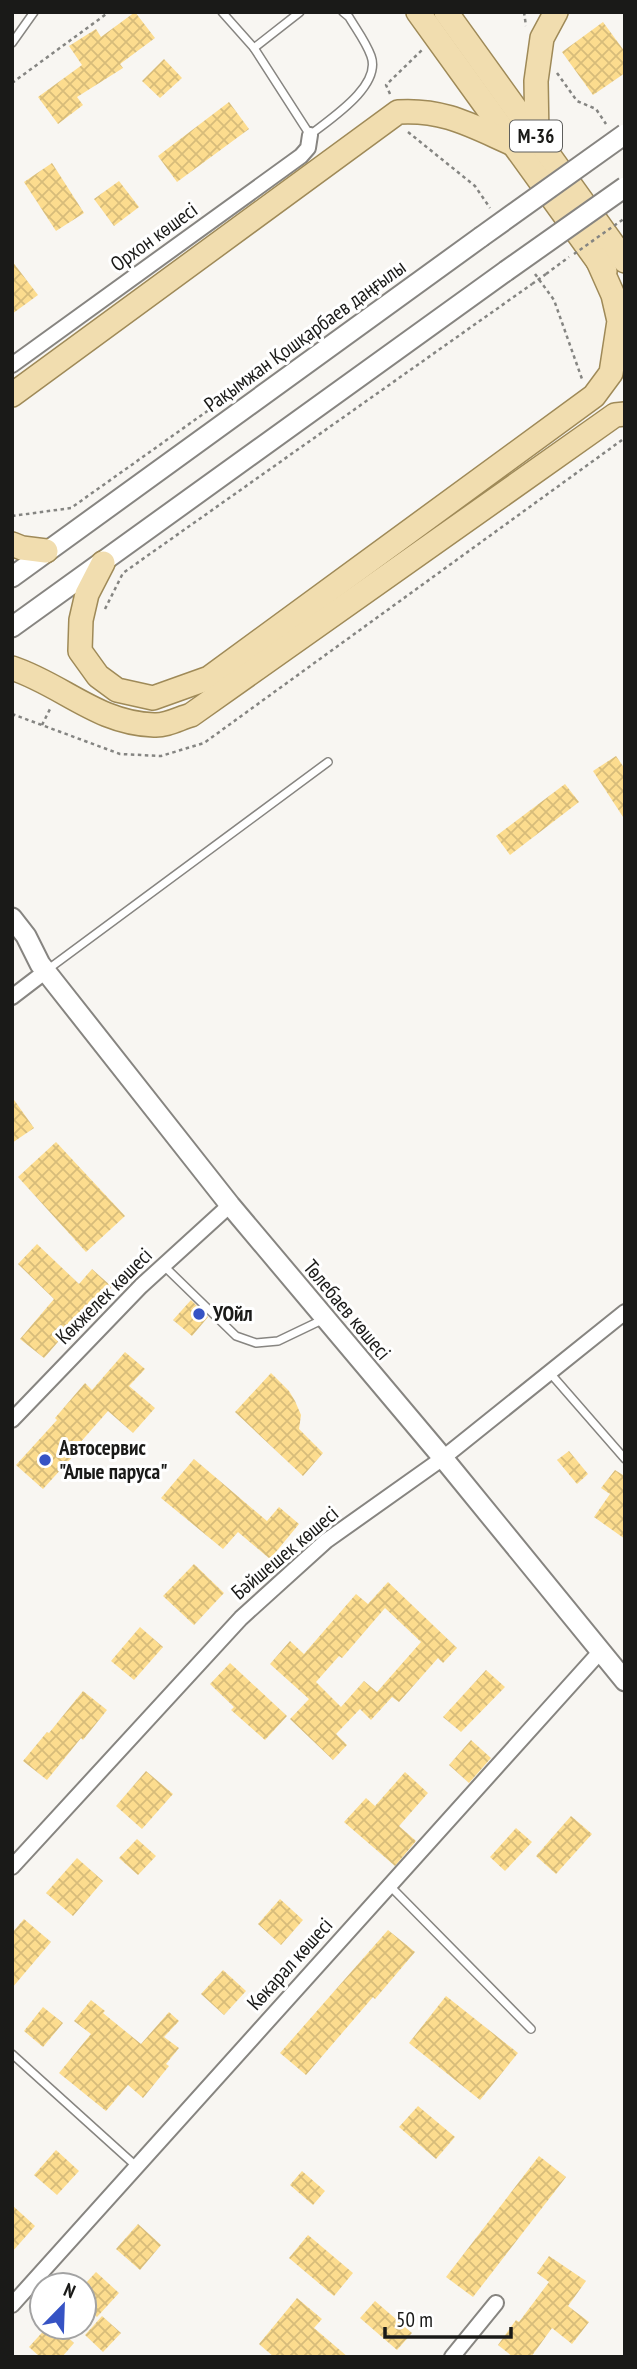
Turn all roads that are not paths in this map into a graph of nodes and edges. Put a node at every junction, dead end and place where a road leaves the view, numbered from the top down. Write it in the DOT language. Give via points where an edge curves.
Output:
graph roads {
  1 [pos="34,12"];
  2 [pos="222,12"];
  3 [pos="300,12"];
  4 [pos="343,12"];
  5 [pos="418,12"];
  6 [pos="446,12"];
  7 [pos="556,12"];
  8 [pos="12,43"];
  9 [pos="254,48"];
  10 [pos="617,132"];
  11 [pos="310,135"];
  12 [pos="537,137"];
  13 [pos="513,144"];
  14 [pos="625,187"];
  15 [pos="597,260"];
  16 [pos="625,261"];
  17 [pos="625,299"];
  18 [pos="12,365"];
  19 [pos="12,395"];
  20 [pos="625,414"];
  21 [pos="12,544"];
  22 [pos="46,551"];
  23 [pos="103,563"];
  24 [pos="12,577"];
  25 [pos="12,627"];
  26 [pos="12,668"];
  27 [pos="328,762"];
  28 [pos="12,918"];
  29 [pos="12,943"];
  30 [pos="43,967"];
  31 [pos="12,997"];
  32 [pos="230,1205"];
  33 [pos="163,1265"];
  34 [pos="625,1312"];
  35 [pos="325,1318"];
  36 [pos="549,1373"];
  37 [pos="12,1420"];
  38 [pos="443,1458"];
  39 [pos="625,1459"];
  40 [pos="599,1653"];
  41 [pos="625,1681"];
  42 [pos="12,1867"];
  43 [pos="389,1885"];
  44 [pos="531,2029"];
  45 [pos="12,2054"];
  46 [pos="136,2166"];
  47 [pos="496,2303"];
  48 [pos="12,2305"];
  49 [pos="452,2357"];
  1 -- 8 [label="lane"];
  2 -- 9 [label="lane"];
  3 -- 9 [label="lane"];
  4 -- 11 [label="lane" via="372,58 371,76 359,95"];
  5 -- 13 [label="main road, M-36"];
  6 -- 12 [label="main road, M-36"];
  7 -- 12 [label="main road" via="540,50"];
  9 -- 11 [label="lane"];
  10 -- 22 [label="main road, Рақымжан Қошқарбаев даңғылы, bridge" via="481,237"];
  11 -- 18 [label="street, Орхон көшесі" via="309,148 301,156"];
  12 -- 16 [label="main road, M-36"];
  13 -- 15 [label="main road, M-36"];
  13 -- 19 [label="main road" via="442,114 398,113"];
  14 -- 23 [label="main road, bridge"];
  15 -- 17 [label="main road, M-36"];
  15 -- 23 [label="main road" via="619,321 611,373 594,396 209,678 153,698 117,690 98,676 80,651 81,620"];
  20 -- 26 [label="main road" via="615,415 191,715 157,726 109,717"];
  21 -- 22 [label="main road"];
  22 -- 24 [label="main road, Рақымжан Қошқарбаев даңғылы"];
  23 -- 25 [label="main road"];
  27 -- 30 [label="lane"];
  28 -- 30 [label="main road, Төлебаев көшесі"];
  29 -- 30 [label="main road, Төлебаев көшесі"];
  30 -- 31 [label="street"];
  30 -- 32 [label="main road, Төлебаев көшесі"];
  32 -- 33 [label="street, Көкжелек көшесі"];
  32 -- 35 [label="main road, Төлебаев көшесі"];
  33 -- 35 [label="lane" via="236,1336 256,1343 278,1341"];
  33 -- 37 [label="street, Көкжелек көшесі"];
  34 -- 36 [label="street, Бәйшешек көшесі"];
  35 -- 38 [label="main road, Төлебаев көшесі"];
  36 -- 38 [label="street, Бәйшешек көшесі"];
  36 -- 39 [label="lane"];
  38 -- 40 [label="main road, Төлебаев көшесі"];
  38 -- 42 [label="street, Бәйшешек көшесі" via="326,1541 241,1618"];
  40 -- 41 [label="main road, Төлебаев көшесі"];
  40 -- 43 [label="street, Көкарал көшесі"];
  43 -- 44 [label="lane"];
  43 -- 46 [label="street, Көкарал көшесі"];
  45 -- 46 [label="lane"];
  46 -- 48 [label="street, Көкарал көшесі"];
  47 -- 49 [label="street"];
}
